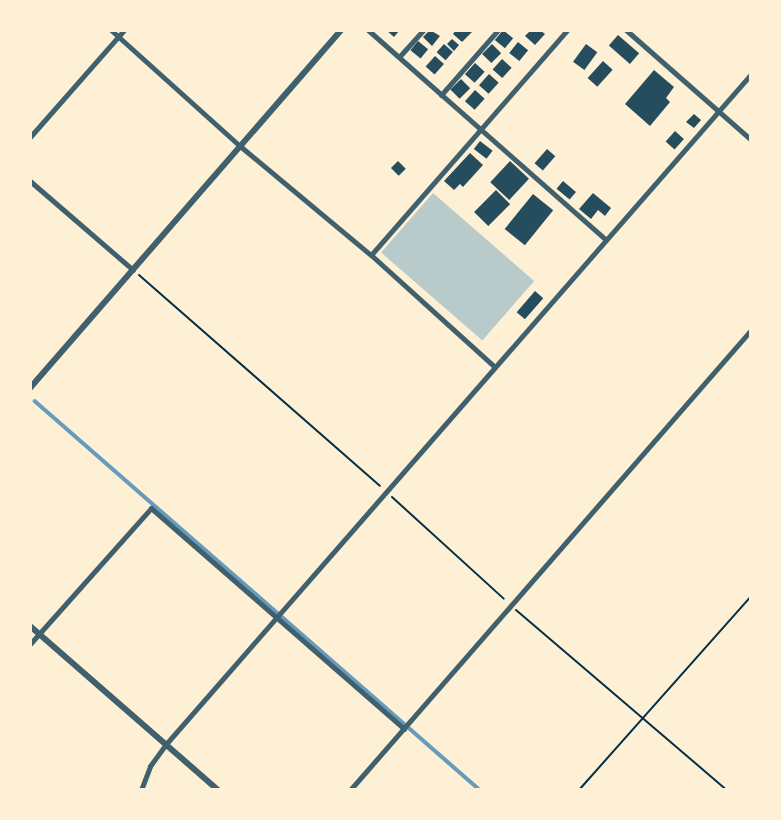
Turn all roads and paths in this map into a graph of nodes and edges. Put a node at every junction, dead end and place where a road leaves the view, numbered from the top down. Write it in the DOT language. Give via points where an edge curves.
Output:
graph roads {
  1 [pos="111,30"];
  2 [pos="124,30"];
  3 [pos="341,30"];
  4 [pos="368,30"];
  5 [pos="422,30"];
  6 [pos="498,30"];
  7 [pos="568,30"];
  8 [pos="626,30"];
  9 [pos="118,36"];
  10 [pos="399,57"];
  11 [pos="751,74"];
  12 [pos="441,95"];
  13 [pos="717,110"];
  14 [pos="481,130"];
  15 [pos="30,138"];
  16 [pos="751,140"];
  17 [pos="240,146"];
  18 [pos="30,181"];
  19 [pos="606,240"];
  20 [pos="371,255"];
  21 [pos="133,270"];
  22 [pos="751,330"];
  23 [pos="494,366"];
  24 [pos="30,388"];
  25 [pos="386,492"];
  26 [pos="751,596"];
  27 [pos="511,606"];
  28 [pos="279,616"];
  29 [pos="30,626"];
  30 [pos="38,634"];
  31 [pos="30,644"];
  32 [pos="643,719"];
  33 [pos="406,727"];
  34 [pos="166,744"];
  35 [pos="141,790"];
  36 [pos="218,790"];
  37 [pos="350,790"];
  38 [pos="579,790"];
  39 [pos="727,790"];
  1 -- 9 [label="street"];
  2 -- 9 [label="street"];
  3 -- 17 [label="street"];
  4 -- 10 [label="street"];
  5 -- 10 [label="street"];
  6 -- 12 [label="street"];
  7 -- 14 [label="street"];
  8 -- 13 [label="street"];
  9 -- 15 [label="street"];
  9 -- 17 [label="street"];
  10 -- 12 [label="street"];
  11 -- 13 [label="street"];
  12 -- 14 [label="street"];
  13 -- 16 [label="street"];
  13 -- 19 [label="street"];
  14 -- 19 [label="street"];
  14 -- 20 [label="street"];
  17 -- 20 [label="street"];
  17 -- 21 [label="street"];
  18 -- 21 [label="street"];
  19 -- 23 [label="street"];
  20 -- 23 [label="street"];
  21 -- 24 [label="street"];
  21 -- 25 [label="path"];
  22 -- 27 [label="street"];
  23 -- 25 [label="street"];
  25 -- 27 [label="path"];
  25 -- 28 [label="street"];
  26 -- 32 [label="path"];
  27 -- 32 [label="path"];
  27 -- 33 [label="street"];
  28 -- 30 [label="street" via="151,508"];
  28 -- 33 [label="street"];
  28 -- 34 [label="street"];
  29 -- 30 [label="street"];
  30 -- 31 [label="street"];
  30 -- 34 [label="street"];
  32 -- 38 [label="path"];
  32 -- 39 [label="path"];
  33 -- 37 [label="street"];
  34 -- 35 [label="street" via="150,766"];
  34 -- 36 [label="street"];
}
